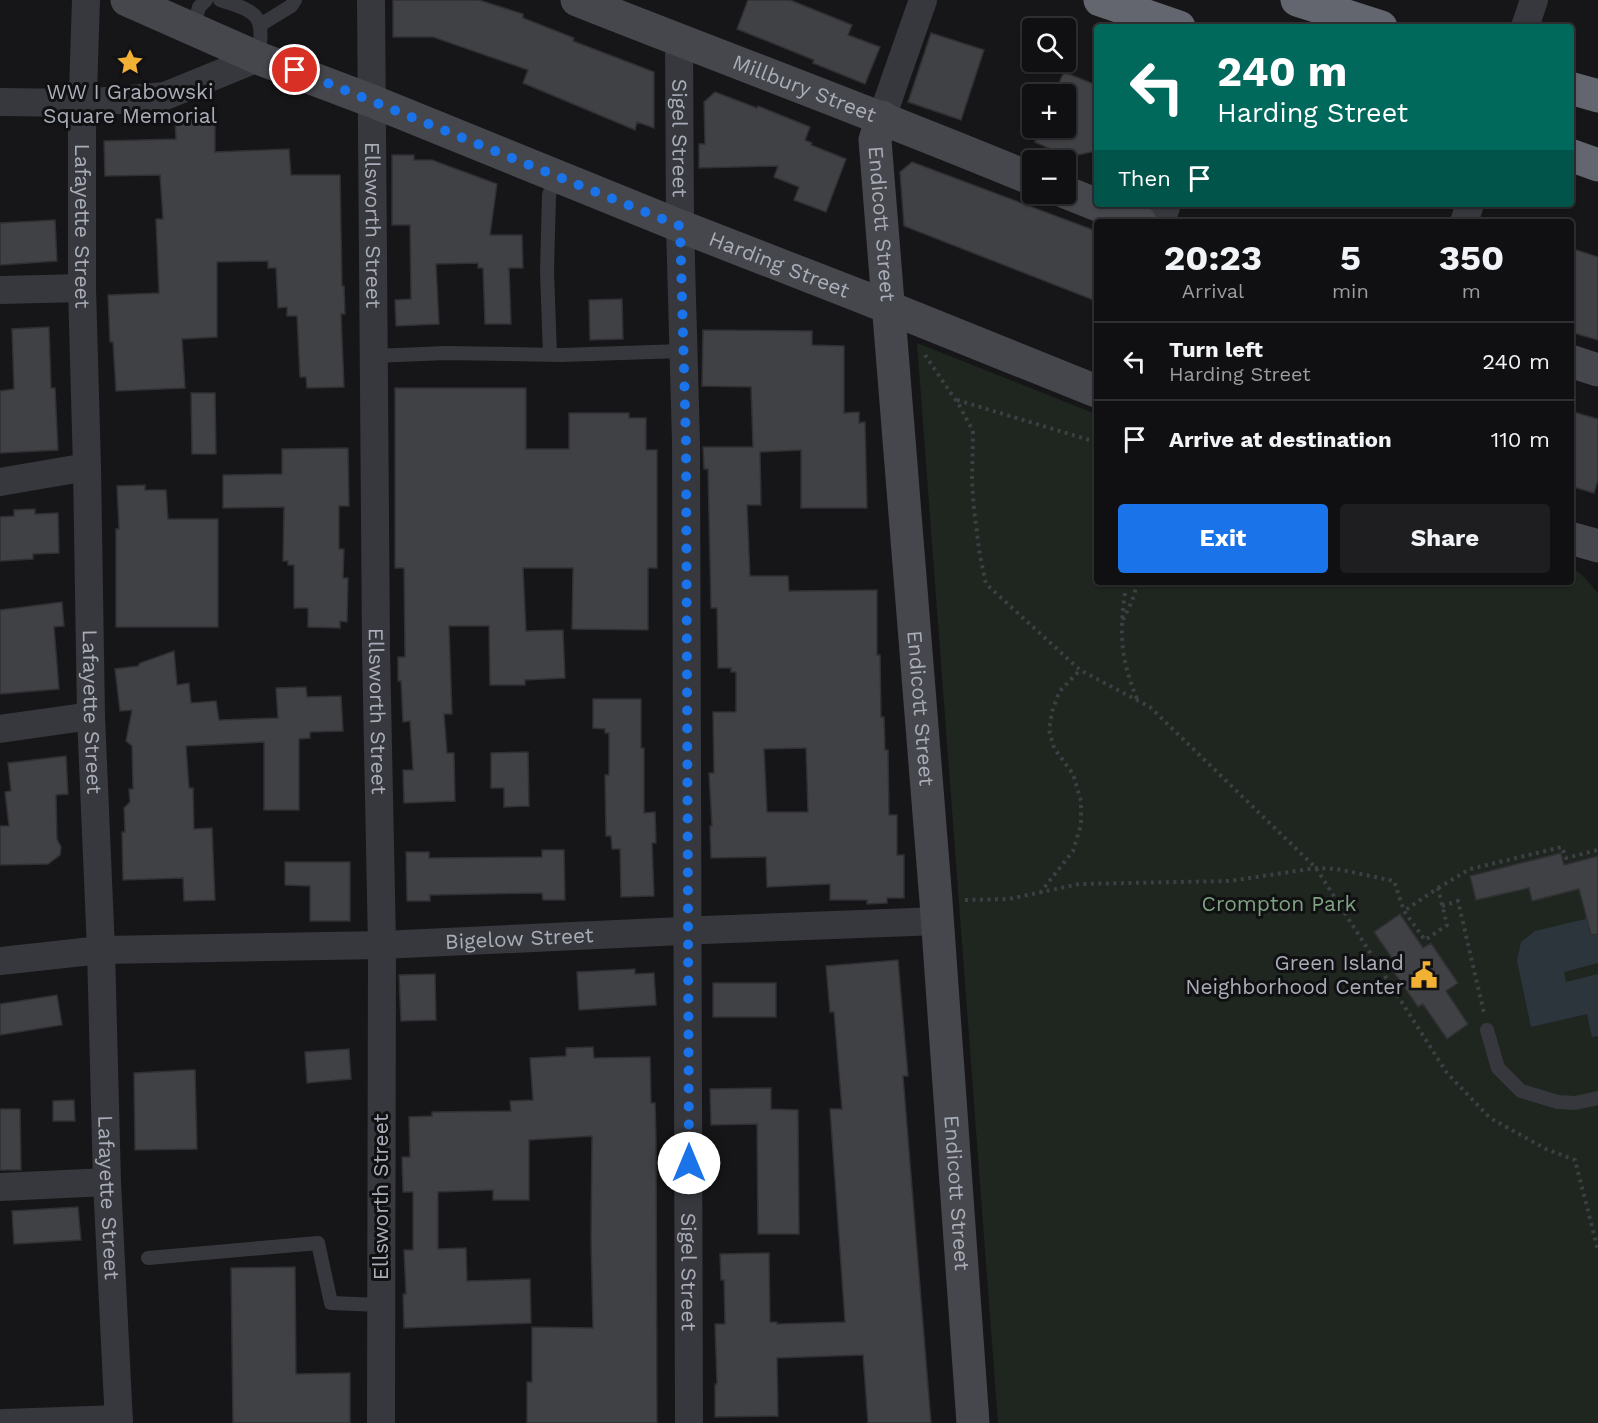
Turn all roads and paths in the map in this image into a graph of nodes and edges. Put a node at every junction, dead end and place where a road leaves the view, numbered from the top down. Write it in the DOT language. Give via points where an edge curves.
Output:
graph roads {
  1 [pos="86,0"];
  2 [pos="127,0"];
  3 [pos="220,0"];
  4 [pos="295,0"];
  5 [pos="372,0"];
  6 [pos="577,0"];
  7 [pos="923,0"];
  8 [pos="1100,0"];
  9 [pos="1298,0"];
  10 [pos="1534,0"];
  11 [pos="200,15"];
  12 [pos="1170,24"];
  13 [pos="1372,24"];
  14 [pos="1527,24"];
  15 [pos="260,25"];
  16 [pos="679,40"];
  17 [pos="258,58"];
  18 [pos="1574,89"];
  19 [pos="1598,96"];
  20 [pos="372,101"];
  21 [pos="0,102"];
  22 [pos="83,103"];
  23 [pos="882,117"];
  24 [pos="1574,156"];
  25 [pos="1598,165"];
  26 [pos="1022,175"];
  27 [pos="556,176"];
  28 [pos="1076,196"];
  29 [pos="1094,204"];
  30 [pos="1102,207"];
  31 [pos="1132,219"];
  32 [pos="680,226"];
  33 [pos="82,288"];
  34 [pos="0,290"];
  35 [pos="889,307"];
  36 [pos="683,351"];
  37 [pos="924,352"];
  38 [pos="550,355"];
  39 [pos="374,356"];
  40 [pos="1574,362"];
  41 [pos="1598,370"];
  42 [pos="1094,390"];
  43 [pos="956,400"];
  44 [pos="1094,441"];
  45 [pos="87,467"];
  46 [pos="0,482"];
  47 [pos="1574,539"];
  48 [pos="1598,546"];
  49 [pos="1137,585"];
  50 [pos="1125,593"];
  51 [pos="1121,623"];
  52 [pos="1080,670"];
  53 [pos="1137,700"];
  54 [pos="91,716"];
  55 [pos="0,729"];
  56 [pos="1598,850"];
  57 [pos="1316,868"];
  58 [pos="1438,888"];
  59 [pos="1039,893"];
  60 [pos="1442,906"];
  61 [pos="947,911"];
  62 [pos="1404,911"];
  63 [pos="689,930"];
  64 [pos="382,945"];
  65 [pos="101,950"];
  66 [pos="0,961"];
  67 [pos="1487,1030"];
  68 [pos="1598,1098"];
  69 [pos="107,1182"];
  70 [pos="0,1187"];
  71 [pos="1598,1250"];
  72 [pos="148,1258"];
  73 [pos="380,1305"];
  74 [pos="119,1421"];
  75 [pos="4,1423"];
  76 [pos="381,1423"];
  77 [pos="689,1423"];
  78 [pos="973,1423"];
  1 -- 22 [label="street, Lafayette Street"];
  2 -- 11 [label="main road, Harding Street"];
  3 -- 15 [label="lane" via="250,9"];
  4 -- 15 [label="lane"];
  5 -- 20 [label="street, Ellsworth Street"];
  6 -- 16 [label="main road, Millbury Street"];
  7 -- 23 [label="street, Endicott Street"];
  8 -- 12 [label="highway"];
  9 -- 13 [label="highway"];
  10 -- 14 [label="street"];
  11 -- 17 [label="main road, Harding Street"];
  15 -- 17 [label="lane"];
  16 -- 23 [label="main road, Millbury Street"];
  16 -- 32 [label="street, Sigel Street"];
  17 -- 20 [label="main road, Harding Street"];
  17 -- 22 [label="street" via="165,96"];
  18 -- 19 [label="highway"];
  20 -- 27 [label="main road, Harding Street"];
  20 -- 39 [label="street, Ellsworth Street"];
  21 -- 22 [label="street"];
  22 -- 33 [label="street, Lafayette Street"];
  23 -- 26 [label="main road, Millbury Street"];
  23 -- 35 [label="main road, Endicott Street" via="875,140"];
  24 -- 25 [label="highway"];
  27 -- 32 [label="main road, Harding Street"];
  27 -- 38 [label="lane" via="549,195"];
  28 -- 29 [label="main road"];
  30 -- 31 [label="main road"];
  32 -- 35 [label="main road, Harding Street"];
  32 -- 36 [label="street, Sigel Street"];
  33 -- 34 [label="street"];
  33 -- 45 [label="street, Lafayette Street"];
  35 -- 42 [label="main road, Harding Street"];
  35 -- 61 [label="main road, Endicott Street"];
  36 -- 38 [label="lane"];
  36 -- 63 [label="street, Sigel Street"];
  37 -- 43 [label="path"];
  38 -- 39 [label="lane"];
  39 -- 64 [label="street, Ellsworth Street"];
  40 -- 41 [label="main road"];
  43 -- 44 [label="path"];
  43 -- 52 [label="path" via="973,431 974,510 986,584"];
  45 -- 46 [label="street"];
  45 -- 54 [label="street, Lafayette Street"];
  47 -- 48 [label="main road"];
  49 -- 51 [label="path"];
  50 -- 51 [label="path"];
  51 -- 53 [label="path" via="1123,660"];
  52 -- 53 [label="path"];
  52 -- 59 [label="path" via="1059,692 1049,729 1054,748 1073,774 1081,801 1081,825 1073,851"];
  53 -- 57 [label="path" via="1150,707"];
  54 -- 55 [label="street"];
  54 -- 65 [label="street, Lafayette Street"];
  56 -- 58 [label="path" via="1566,858 1562,848 1470,869"];
  57 -- 59 [label="path" via="1230,881 1079,884"];
  57 -- 62 [label="path" via="1394,881"];
  57 -- 71 [label="path" via="1447,1073 1490,1118 1575,1160"];
  58 -- 60 [label="path"];
  58 -- 62 [label="path"];
  59 -- 61 [label="path"];
  60 -- 62 [label="path" via="1447,925 1425,940"];
  60 -- 67 [label="path" via="1458,901"];
  61 -- 63 [label="street, Bigelow Street"];
  61 -- 78 [label="main road, Endicott Street"];
  63 -- 64 [label="street, Bigelow Street"];
  63 -- 77 [label="street, Sigel Street"];
  64 -- 65 [label="street, Bigelow Street"];
  64 -- 73 [label="street, Ellsworth Street"];
  65 -- 66 [label="street, Bigelow Street"];
  65 -- 69 [label="street, Lafayette Street"];
  67 -- 68 [label="lane" via="1498,1068 1521,1091 1575,1104"];
  69 -- 70 [label="street"];
  69 -- 74 [label="street, Lafayette Street"];
  72 -- 73 [label="lane" via="318,1243 330,1303"];
  73 -- 76 [label="street, Ellsworth Street"];
  74 -- 75 [label="street"];
}
